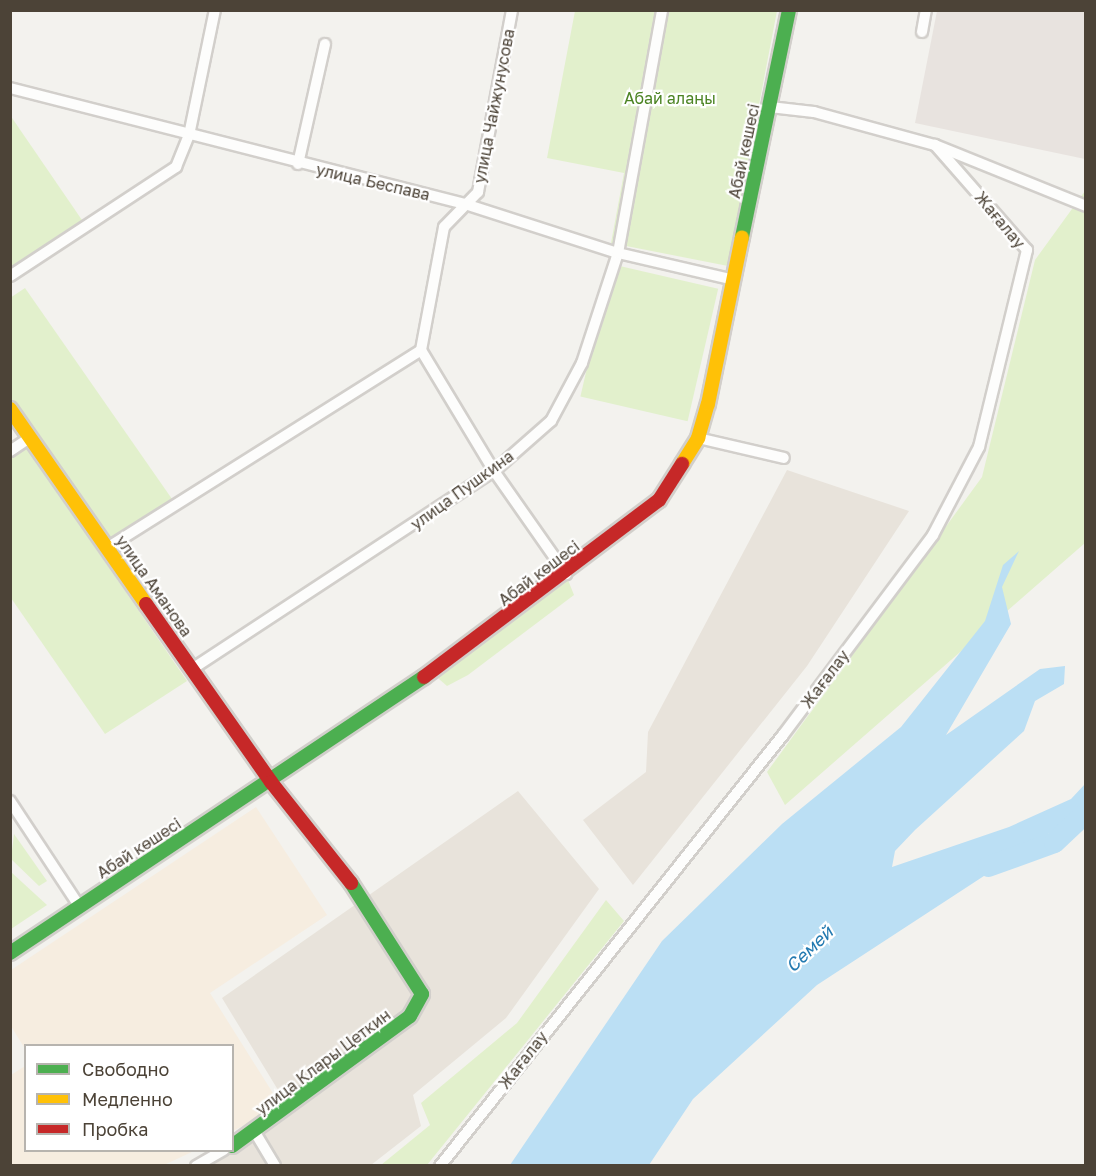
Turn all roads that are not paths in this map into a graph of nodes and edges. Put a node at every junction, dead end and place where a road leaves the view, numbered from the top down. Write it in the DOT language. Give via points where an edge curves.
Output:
graph roads {
  1 [pos="215,10"];
  2 [pos="512,10"];
  3 [pos="662,10"];
  4 [pos="789,10"];
  5 [pos="926,10"];
  6 [pos="922,32"];
  7 [pos="325,44"];
  8 [pos="10,88"];
  9 [pos="770,107"];
  10 [pos="189,135"];
  11 [pos="935,145"];
  12 [pos="298,164"];
  13 [pos="465,204"];
  14 [pos="1086,206"];
  15 [pos="618,253"];
  16 [pos="10,276"];
  17 [pos="734,280"];
  18 [pos="422,350"];
  19 [pos="10,409"];
  20 [pos="31,437"];
  21 [pos="698,438"];
  22 [pos="10,451"];
  23 [pos="784,458"];
  24 [pos="494,471"];
  25 [pos="107,548"];
  26 [pos="567,575"];
  27 [pos="192,669"];
  28 [pos="271,782"];
  29 [pos="10,801"];
  30 [pos="80,907"];
  31 [pos="10,953"];
  32 [pos="422,994"];
  33 [pos="256,1134"];
  34 [pos="234,1145"];
  35 [pos="220,1152"];
  36 [pos="196,1166"];
  37 [pos="275,1166"];
  38 [pos="440,1166"];
  1 -- 10 [label="street"];
  2 -- 13 [label="street, улица Чайжунусова" via="477,192"];
  3 -- 15 [label="street, улица Пушкина"];
  4 -- 9 [label="main road, Абай көшесі"];
  5 -- 6 [label="street"];
  7 -- 12 [label="street"];
  8 -- 10 [label="street, улица Беспава"];
  9 -- 11 [label="street" via="814,112"];
  9 -- 17 [label="main road, Абай көшесі"];
  10 -- 12 [label="street, улица Беспава"];
  10 -- 16 [label="street" via="176,167"];
  11 -- 14 [label="street"];
  11 -- 38 [label="street, Жағалау" via="1027,250 979,447 933,535 783,735"];
  12 -- 13 [label="street, улица Беспава"];
  13 -- 15 [label="street, улица Беспава"];
  13 -- 18 [label="street, улица Чайжунусова" via="444,227"];
  15 -- 17 [label="street, улица Беспава"];
  15 -- 24 [label="street, улица Пушкина" via="582,363 551,421"];
  17 -- 21 [label="main road, Абай көшесі"];
  18 -- 24 [label="street"];
  18 -- 25 [label="street"];
  19 -- 20 [label="main road, улица Аманова"];
  20 -- 22 [label="street"];
  20 -- 25 [label="main road, улица Аманова"];
  21 -- 23 [label="street"];
  21 -- 26 [label="main road, Абай көшесі" via="659,500"];
  24 -- 26 [label="street"];
  24 -- 27 [label="street, улица Пушкина"];
  25 -- 27 [label="main road, улица Аманова"];
  26 -- 28 [label="main road, Абай көшесі"];
  27 -- 28 [label="main road, улица Аманова"];
  28 -- 30 [label="main road, Абай көшесі"];
  28 -- 32 [label="main road, улица Аманова" via="361,896"];
  29 -- 30 [label="street"];
  30 -- 31 [label="main road, Абай көшесі"];
  32 -- 33 [label="main road, улица Клары Цеткин" via="411,1016"];
  33 -- 34 [label="main road, улица Клары Цеткин"];
  33 -- 37 [label="street"];
  35 -- 36 [label="street"];
}
